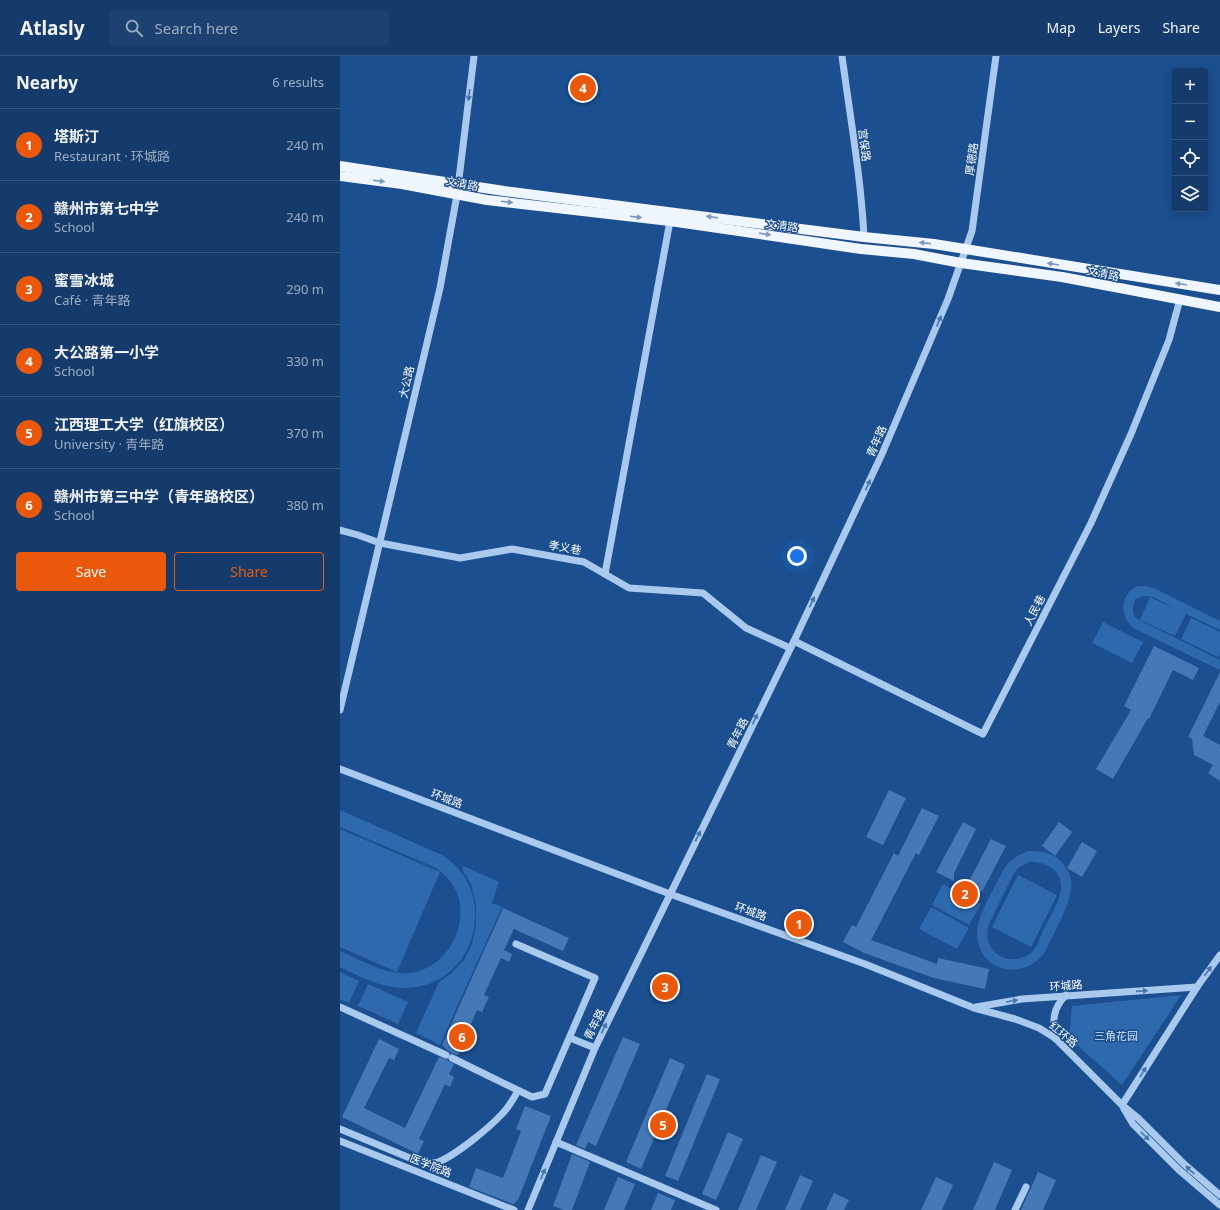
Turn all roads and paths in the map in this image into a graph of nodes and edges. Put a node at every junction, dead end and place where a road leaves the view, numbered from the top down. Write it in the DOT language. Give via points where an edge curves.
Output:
graph roads {
  1 [pos="474,56"];
  2 [pos="842,56"];
  3 [pos="996,56"];
  4 [pos="340,166"];
  5 [pos="340,176"];
  6 [pos="459,184"];
  7 [pos="458,195"];
  8 [pos="670,222"];
  9 [pos="864,237"];
  10 [pos="966,250"];
  11 [pos="961,263"];
  12 [pos="1220,290"];
  13 [pos="1180,299"];
  14 [pos="1220,307"];
  15 [pos="340,530"];
  16 [pos="380,543"];
  17 [pos="605,574"];
  18 [pos="792,644"];
  19 [pos="340,710"];
  20 [pos="340,769"];
  21 [pos="670,894"];
  22 [pos="516,944"];
  23 [pos="1220,954"];
  24 [pos="1197,987"];
  25 [pos="1066,995"];
  26 [pos="340,1007"];
  27 [pos="974,1008"];
  28 [pos="570,1038"];
  29 [pos="1054,1038"];
  30 [pos="595,1048"];
  31 [pos="518,1091"];
  32 [pos="1122,1105"];
  33 [pos="340,1129"];
  34 [pos="340,1141"];
  35 [pos="556,1142"];
  36 [pos="1026,1187"];
  37 [pos="1220,1195"];
  38 [pos="1220,1205"];
  39 [pos="514,1210"];
  40 [pos="528,1210"];
  41 [pos="716,1210"];
  42 [pos="1015,1210"];
  1 -- 6 [label="street, 大公路, one-way"];
  2 -- 9 [label="street, 宫保路" via="862,200"];
  3 -- 10 [label="street, 厚德路" via="972,231"];
  4 -- 6 [label="main road, 文清路"];
  5 -- 7 [label="main road, 文清路, one-way"];
  6 -- 7 [label="street, 大公路"];
  9 -- 6 [label="main road, 文清路, one-way"];
  7 -- 8 [label="main road, 文清路, one-way"];
  7 -- 16 [label="street, 大公路" via="440,288"];
  8 -- 11 [label="main road, 文清路, one-way" via="914,254"];
  8 -- 17 [label="street"];
  10 -- 9 [label="main road, 文清路, one-way"];
  10 -- 11 [label="street, 厚德路"];
  12 -- 10 [label="main road, 文清路, one-way"];
  11 -- 13 [label="main road, 文清路"];
  18 -- 11 [label="street, 青年路, one-way" via="882,454"];
  13 -- 14 [label="main road, 文清路"];
  13 -- 18 [label="street, 人民巷" via="1169,340 1091,523 983,734"];
  15 -- 16 [label="street, 孝义巷"];
  16 -- 17 [label="street, 孝义巷" via="460,558 512,549 584,562"];
  16 -- 19 [label="street, 大公路"];
  17 -- 18 [label="street, 孝义巷" via="629,588 704,593 746,628"];
  21 -- 18 [label="street, 青年路, one-way"];
  20 -- 21 [label="street, 环城路"];
  21 -- 27 [label="street, 环城路" via="865,964"];
  30 -- 21 [label="street, 青年路, one-way"];
  22 -- 28 [label="street" via="595,978"];
  24 -- 23 [label="street, one-way"];
  25 -- 24 [label="street, 环城路, one-way"];
  32 -- 24 [label="street, one-way"];
  27 -- 25 [label="street, 环城路, one-way" via="1022,999"];
  25 -- 29 [label="street" via="1058,1003 1055,1013"];
  26 -- 31 [label="street"];
  27 -- 29 [label="street, 红环路" via="1033,1025"];
  28 -- 30 [label="street"];
  28 -- 31 [label="street" via="545,1094 532,1097"];
  29 -- 32 [label="street, 红环路"];
  30 -- 35 [label="street, 青年路"];
  31 -- 33 [label="street" via="492,1124 447,1158 437,1162 417,1161"];
  37 -- 32 [label="street, 红环路, one-way"];
  32 -- 38 [label="street, 红环路, one-way" via="1133,1124 1179,1170"];
  34 -- 39 [label="street, 医学院路"];
  40 -- 35 [label="street, 青年路, one-way"];
  35 -- 41 [label="street"];
  36 -- 42 [label="street"];
}
